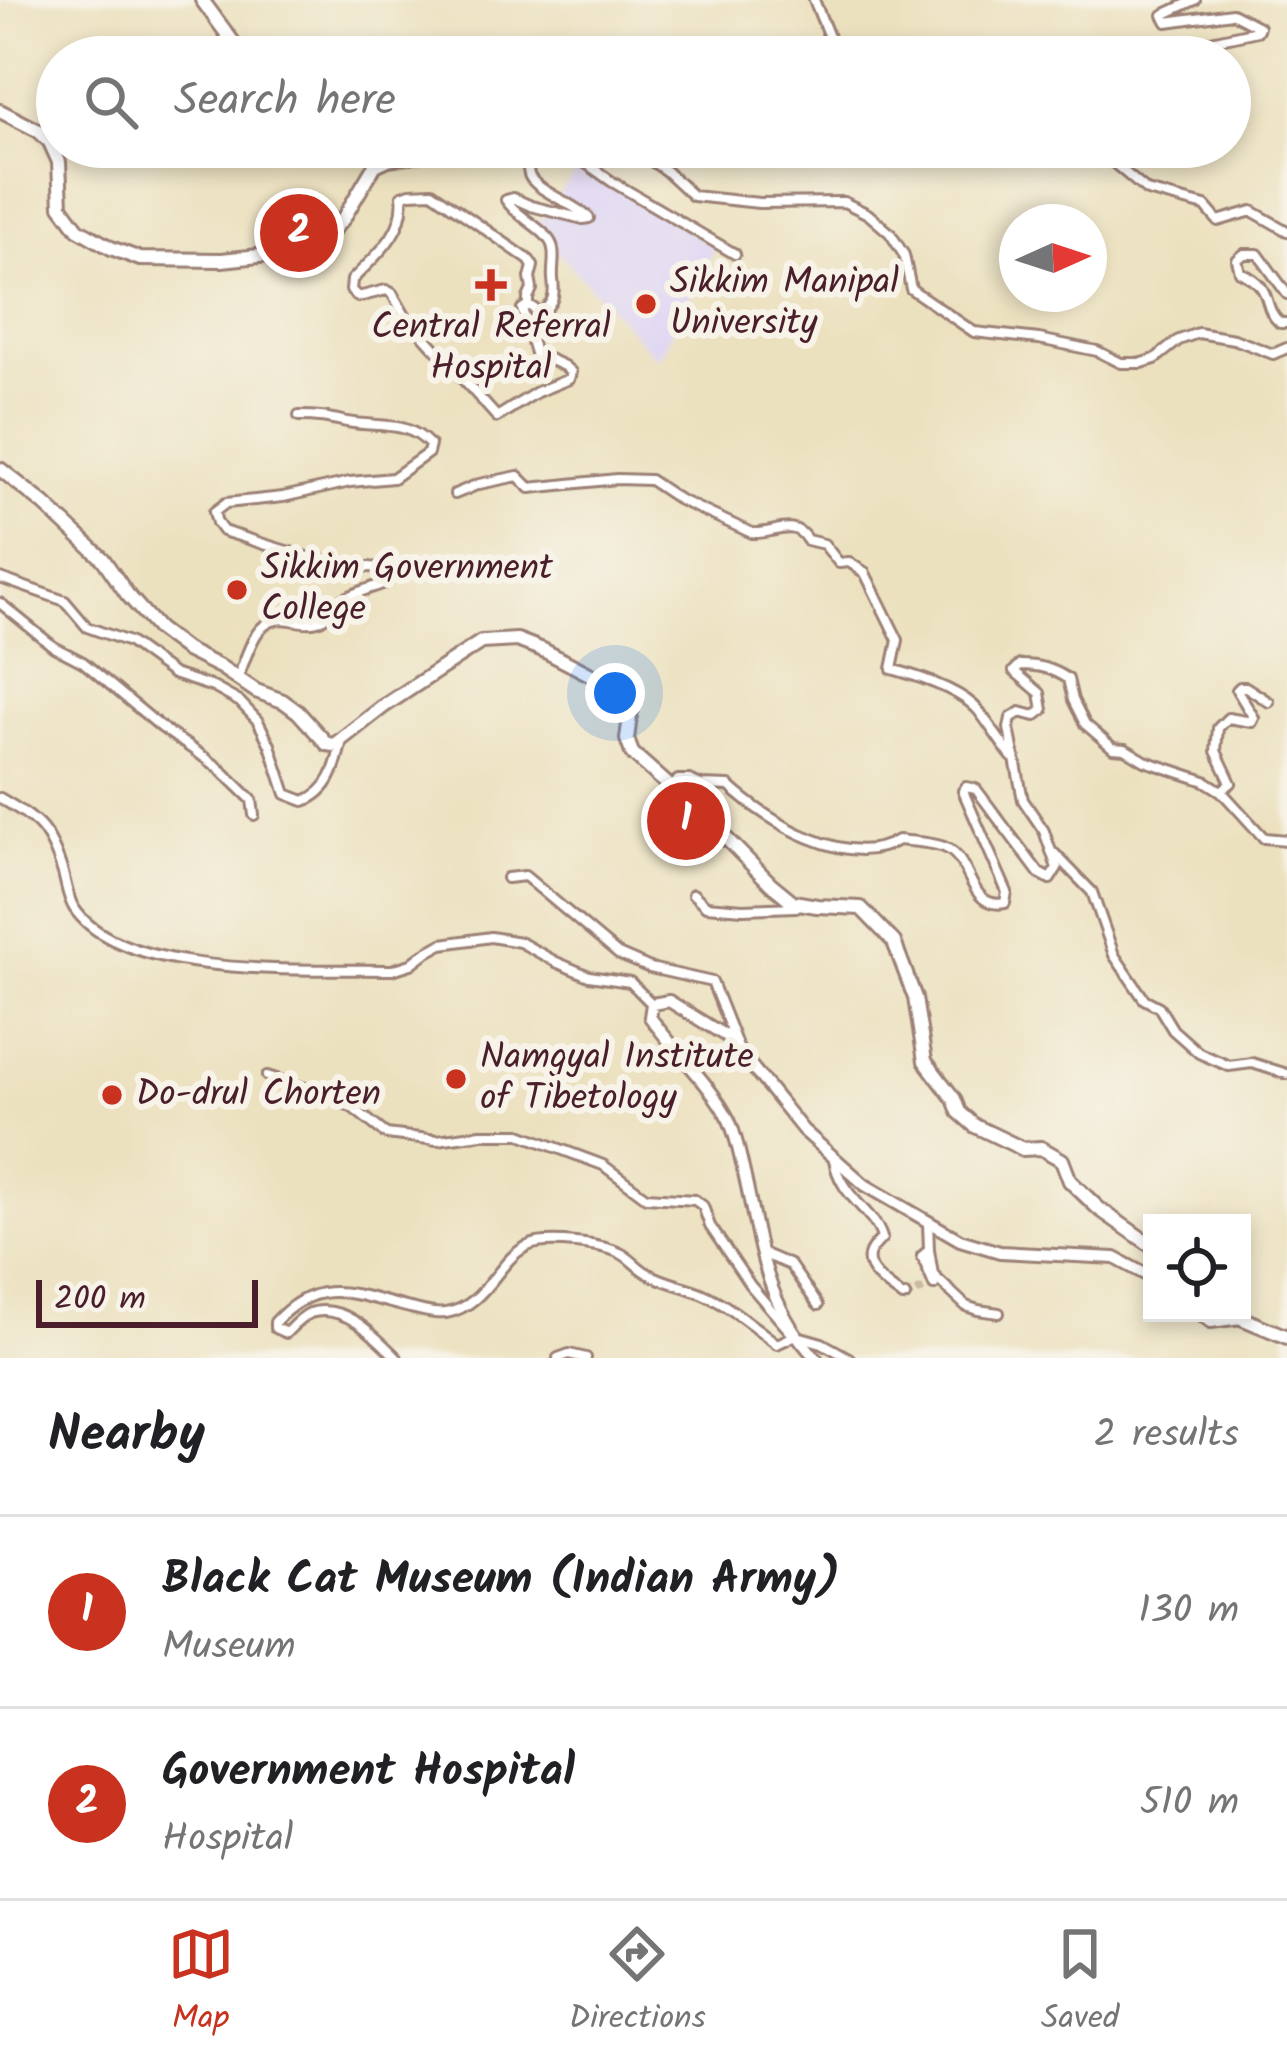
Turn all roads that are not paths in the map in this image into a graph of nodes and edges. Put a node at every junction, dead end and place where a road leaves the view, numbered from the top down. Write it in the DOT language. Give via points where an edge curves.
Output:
graph roads {
  1 [pos="202,0"];
  2 [pos="814,0"];
  3 [pos="1195,0"];
  4 [pos="229,36"];
  5 [pos="829,36"];
  6 [pos="1234,36"];
  7 [pos="0,111"];
  8 [pos="36,129"];
  9 [pos="59,168"];
  10 [pos="373,168"];
  11 [pos="529,168"];
  12 [pos="593,168"];
  13 [pos="662,168"];
  14 [pos="1120,168"];
  15 [pos="1287,231"];
  16 [pos="735,254"];
  17 [pos="1287,294"];
  18 [pos="528,305"];
  19 [pos="1287,323"];
  20 [pos="1287,348"];
  21 [pos="299,416"];
  22 [pos="0,469"];
  23 [pos="454,494"];
  24 [pos="0,578"];
  25 [pos="0,603"];
  26 [pos="238,677"];
  27 [pos="1269,702"];
  28 [pos="343,740"];
  29 [pos="1016,763"];
  30 [pos="672,788"];
  31 [pos="1221,791"];
  32 [pos="0,798"];
  33 [pos="254,814"];
  34 [pos="1287,840"];
  35 [pos="1054,853"];
  36 [pos="507,878"];
  37 [pos="693,894"];
  38 [pos="809,905"];
  39 [pos="652,1004"];
  40 [pos="742,1058"];
  41 [pos="1287,1074"];
  42 [pos="267,1076"];
  43 [pos="834,1157"];
  44 [pos="928,1222"];
  45 [pos="1143,1240"];
  46 [pos="928,1250"];
  47 [pos="760,1252"];
  48 [pos="1143,1273"];
  49 [pos="934,1285"];
  50 [pos="905,1296"];
  51 [pos="818,1304"];
  52 [pos="999,1313"];
  53 [pos="1251,1322"];
  54 [pos="794,1336"];
  55 [pos="1287,1337"];
  56 [pos="397,1358"];
  57 [pos="558,1358"];
  58 [pos="586,1358"];
  59 [pos="816,1358"];
  60 [pos="849,1358"];
  1 -- 4 [label="highway"];
  2 -- 5 [label="street"];
  3 -- 6 [label="street" via="1163,16 1167,22 1232,13 1259,27"];
  7 -- 8 [label="highway"];
  9 -- 10 [label="highway" via="61,206 78,229 140,260 304,251 343,219"];
  11 -- 18 [label="street" via="542,187 590,218 506,200 554,246 551,304 541,313"];
  12 -- 16 [label="street"];
  13 -- 20 [label="street" via="693,196 844,202 868,214 904,255 910,289 974,332 1097,351 1121,363 1155,359 1198,333 1273,354"];
  14 -- 15 [label="street" via="1147,191 1205,206 1217,221 1252,212"];
  17 -- 19 [label="street" via="1258,254 1237,260 1240,272 1262,285 1271,315"];
  18 -- 18 [label="street" via="529,260 432,192 402,196 390,241 352,280 358,297 392,292 496,417 569,379 564,366 535,353 522,309"];
  21 -- 26 [label="street" via="411,429 430,446 393,478 226,503 214,512 224,531 294,556 388,572 387,581 349,596 319,621 267,621"];
  22 -- 26 [label="highway" via="103,559 158,629"];
  23 -- 29 [label="street" via="518,476 530,488 650,480 752,533 801,530 839,563 865,573 898,640 892,668 975,706"];
  24 -- 28 [label="street" via="65,601 87,627 240,702 258,721 286,794 317,796"];
  25 -- 33 [label="street" via="218,767 252,800"];
  26 -- 28 [label="highway" via="284,701 327,744"];
  27 -- 31 [label="street" via="1238,690 1254,718 1228,718 1218,728 1216,751 1231,783"];
  28 -- 30 [label="highway" via="481,642 517,640 626,693 632,753"];
  29 -- 31 [label="street" via="1011,718 1043,710 1040,693 1014,671 1035,665 1068,679 1084,724 1113,748"];
  29 -- 35 [label="street" via="1022,800"];
  30 -- 35 [label="street" via="678,780 729,786 773,820 841,848 872,850 898,840 946,848 997,905 1007,892 966,787 976,789 1050,879"];
  30 -- 38 [label="highway" via="771,884"];
  31 -- 34 [label="street" via="1264,838"];
  32 -- 39 [label="street" via="38,822 73,907 138,953 221,966 392,970 442,944 491,937 520,942 589,976 630,982"];
  35 -- 41 [label="street" via="1092,892 1114,955 1173,1030 1229,1066 1252,1063"];
  36 -- 40 [label="street" via="525,876 618,954 712,982"];
  37 -- 38 [label="street" via="706,906"];
  38 -- 45 [label="highway" via="861,908 894,942 926,1060 959,1112 1023,1149 1062,1160 1070,1181"];
  39 -- 40 [label="main road" via="669,1000 694,1014"];
  39 -- 47 [label="main road" via="650,1017 729,1120"];
  40 -- 43 [label="main road"];
  42 -- 54 [label="street" via="330,1096 386,1134 520,1134 603,1166 646,1197 695,1200 750,1286"];
  43 -- 44 [label="main road"];
  43 -- 50 [label="street" via="854,1202 881,1230 868,1263"];
  44 -- 46 [label="street"];
  44 -- 48 [label="main road" via="1000,1252 1115,1258"];
  46 -- 49 [label="street" via="922,1256"];
  46 -- 52 [label="street" via="934,1275 966,1306"];
  47 -- 51 [label="street" via="790,1265"];
  47 -- 54 [label="main road"];
  53 -- 55 [label="highway"];
  54 -- 56 [label="street" via="778,1344 728,1307 644,1272 623,1254 568,1243 519,1251 488,1288 449,1312 324,1292 303,1297 275,1322 286,1333 311,1313 348,1317"];
  54 -- 59 [label="main road"];
  54 -- 60 [label="street"];
  57 -- 58 [label="street"];
}
